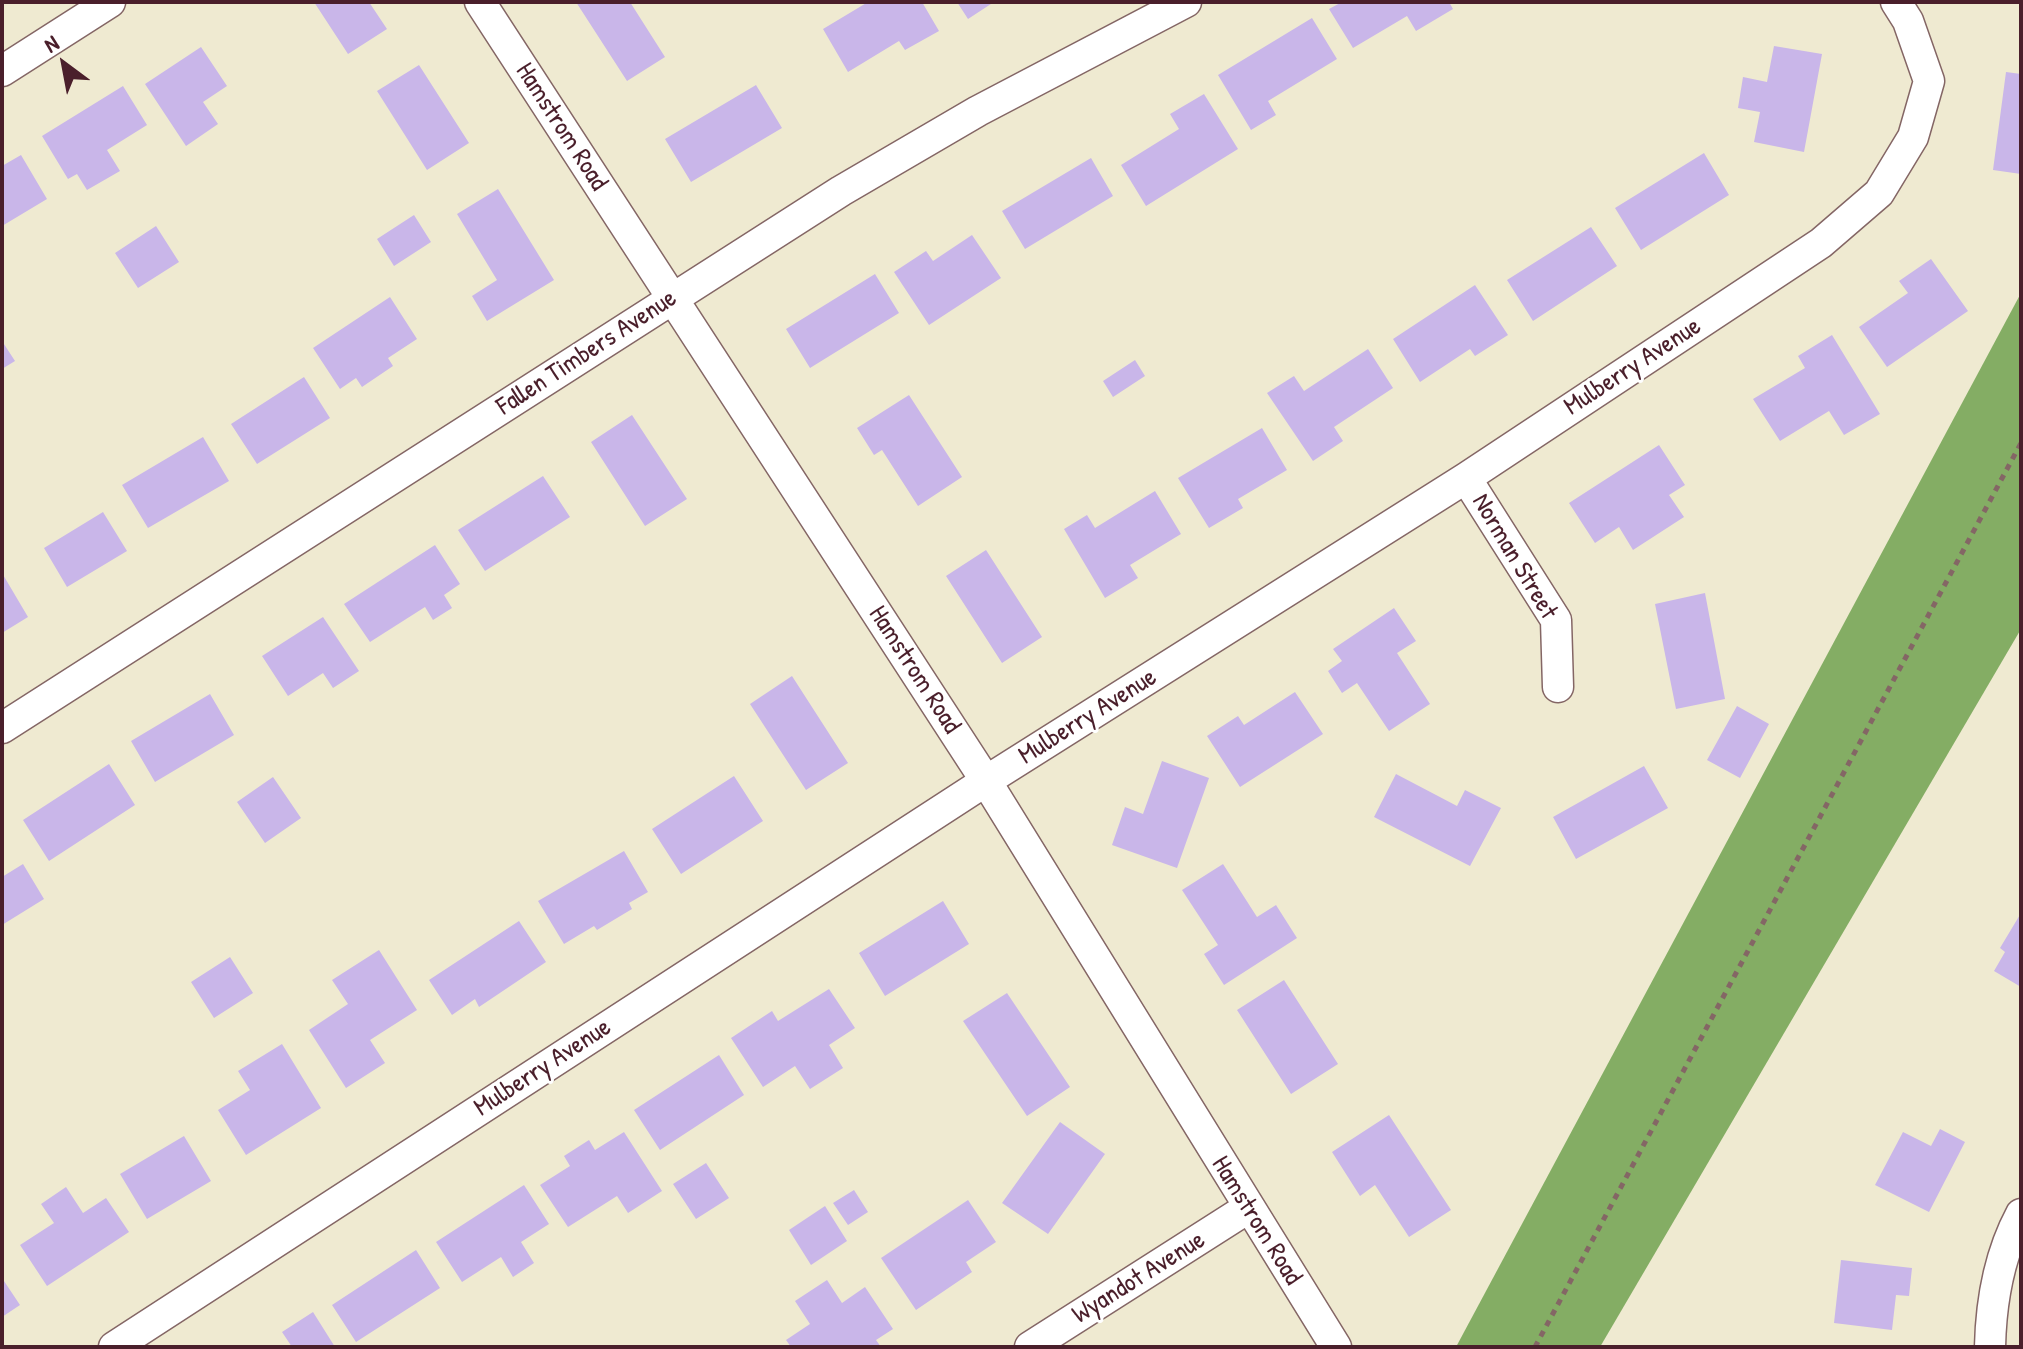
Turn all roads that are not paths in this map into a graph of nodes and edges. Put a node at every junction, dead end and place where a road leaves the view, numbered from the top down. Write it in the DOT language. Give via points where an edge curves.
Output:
graph roads {
  1 [pos="110,2"];
  2 [pos="480,2"];
  3 [pos="1186,2"];
  4 [pos="1896,2"];
  5 [pos="2,71"];
  6 [pos="673,297"];
  7 [pos="1466,478"];
  8 [pos="1558,687"];
  9 [pos="2,728"];
  10 [pos="986,781"];
  11 [pos="1248,1208"];
  12 [pos="2021,1214"];
  13 [pos="114,1347"];
  14 [pos="1030,1347"];
  15 [pos="1336,1347"];
  16 [pos="1990,1347"];
  1 -- 5 [label="street"];
  2 -- 6 [label="street, Hamstrom Road"];
  3 -- 6 [label="street, Fallen Timbers Avenue" via="978,111"];
  4 -- 7 [label="street, Mulberry Avenue" via="1929,81 1913,137 1879,193 1821,243"];
  6 -- 9 [label="street, Fallen Timbers Avenue"];
  6 -- 10 [label="street, Hamstrom Road"];
  7 -- 8 [label="street, Norman Street" via="1556,620"];
  7 -- 10 [label="street, Mulberry Avenue"];
  10 -- 11 [label="street, Hamstrom Road"];
  10 -- 13 [label="street, Mulberry Avenue"];
  11 -- 14 [label="street, Wyandot Avenue"];
  11 -- 15 [label="street, Hamstrom Road"];
  12 -- 16 [label="street" via="2007,1239 1991,1309"];
}
